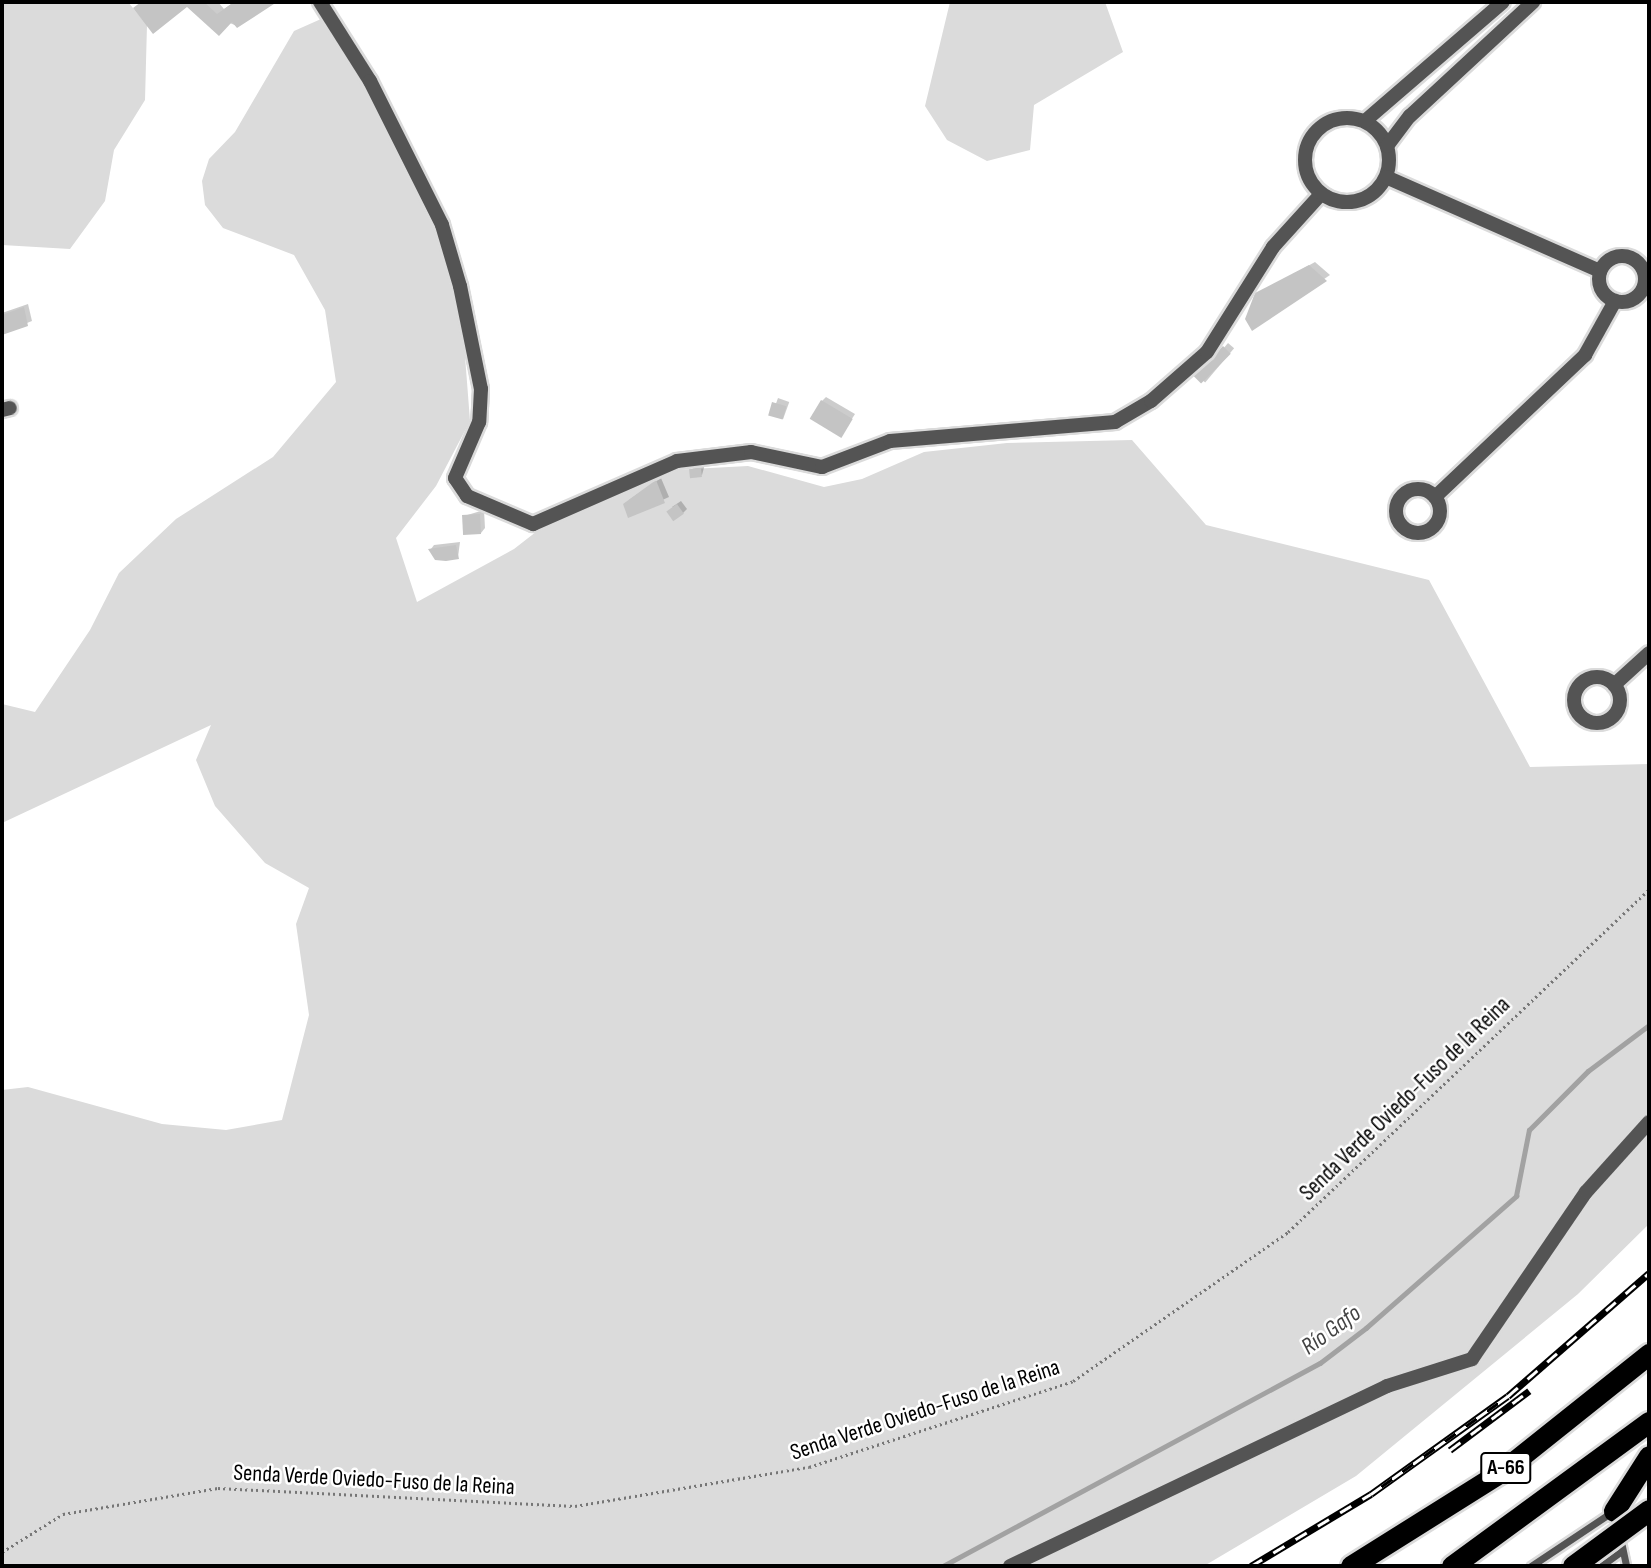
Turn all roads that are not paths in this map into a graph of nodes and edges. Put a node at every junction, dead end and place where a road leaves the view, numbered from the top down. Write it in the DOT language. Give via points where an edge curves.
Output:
graph roads {
  1 [pos="320,2"];
  2 [pos="1503,2"];
  3 [pos="1533,2"];
  4 [pos="1365,121"];
  5 [pos="1387,146"];
  6 [pos="1386,177"];
  7 [pos="1321,194"];
  8 [pos="1600,271"];
  9 [pos="1646,292"];
  10 [pos="1615,301"];
  11 [pos="1435,497"];
  12 [pos="1649,653"];
  13 [pos="1614,685"];
  14 [pos="1649,1122"];
  15 [pos="1649,1354"];
  16 [pos="1649,1422"];
  17 [pos="1649,1456"];
  18 [pos="1649,1510"];
  19 [pos="1614,1511"];
  20 [pos="1622,1551"];
  21 [pos="1605,1565"];
  22 [pos="1010,1566"];
  23 [pos="1351,1566"];
  24 [pos="1452,1566"];
  25 [pos="1531,1566"];
  26 [pos="1573,1566"];
  27 [pos="1626,1566"];
  1 -- 7 [label="street" via="370,81 442,225 460,286 481,388 479,422 455,478 467,496 533,524 677,461 751,452 822,467 890,441 1115,422 1151,401 1207,352 1273,247"];
  2 -- 4 [label="street"];
  3 -- 5 [label="street" via="1410,116"];
  4 -- 5 [label="street"];
  4 -- 7 [label="street" via="1342,117 1313,134 1304,162"];
  5 -- 6 [label="street"];
  6 -- 7 [label="street" via="1360,201"];
  6 -- 8 [label="street"];
  8 -- 9 [label="street" via="1619,256 1631,258 1645,276"];
  8 -- 10 [label="street" via="1605,295"];
  9 -- 10 [label="street"];
  10 -- 11 [label="street" via="1585,355"];
  12 -- 13 [label="street"];
  14 -- 22 [label="street" via="1586,1192 1472,1359 1387,1386"];
  15 -- 23 [label="highway, A-66" via="1501,1472"];
  16 -- 24 [label="highway, A-66"];
  17 -- 19 [label="highway"];
  18 -- 26 [label="highway, bridge"];
  19 -- 20 [label="lane"];
  19 -- 25 [label="lane"];
  20 -- 21 [label="lane"];
  20 -- 27 [label="lane"];
}
